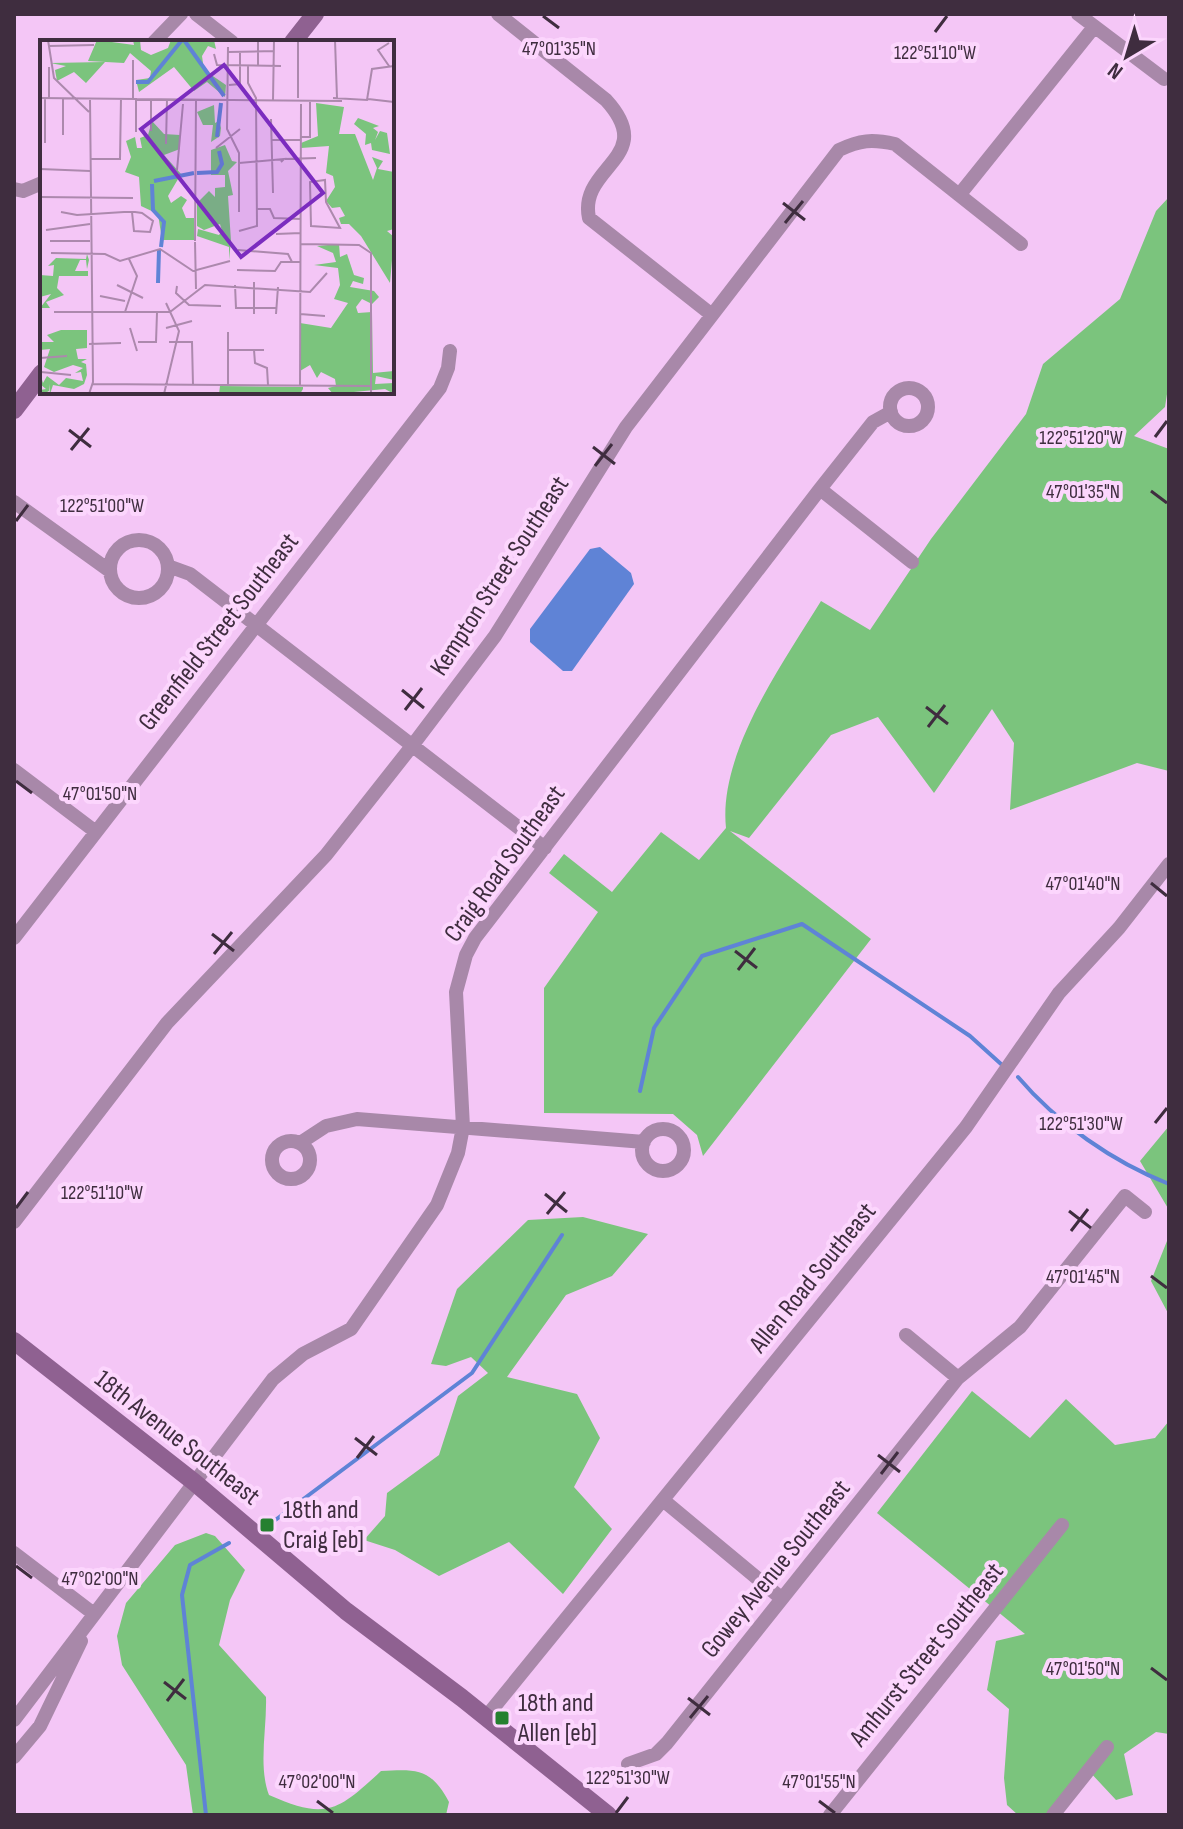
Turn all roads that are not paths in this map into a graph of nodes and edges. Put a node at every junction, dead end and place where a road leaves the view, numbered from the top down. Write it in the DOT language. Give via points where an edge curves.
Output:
graph roads {
  1 [pos="181,14"];
  2 [pos="196,14"];
  3 [pos="315,14"];
  4 [pos="498,14"];
  5 [pos="1078,14"];
  6 [pos="1094,27"];
  7 [pos="156,40"];
  8 [pos="229,40"];
  9 [pos="295,40"];
  10 [pos="1164,79"];
  11 [pos="40,184"];
  12 [pos="14,189"];
  13 [pos="960,194"];
  14 [pos="1021,244"];
  15 [pos="712,315"];
  16 [pos="450,351"];
  17 [pos="40,376"];
  18 [pos="14,410"];
  19 [pos="891,412"];
  20 [pos="820,489"];
  21 [pos="14,502"];
  22 [pos="912,562"];
  23 [pos="168,566"];
  24 [pos="110,571"];
  25 [pos="255,624"];
  26 [pos="412,746"];
  27 [pos="14,770"];
  28 [pos="96,832"];
  29 [pos="545,848"];
  30 [pos="1169,864"];
  31 [pos="14,938"];
  32 [pos="463,1127"];
  33 [pos="644,1142"];
  34 [pos="300,1143"];
  35 [pos="1145,1212"];
  36 [pos="14,1222"];
  37 [pos="906,1335"];
  38 [pos="14,1341"];
  39 [pos="958,1378"];
  40 [pos="194,1482"];
  41 [pos="663,1500"];
  42 [pos="1062,1525"];
  43 [pos="14,1553"];
  44 [pos="781,1598"];
  45 [pos="94,1614"];
  46 [pos="83,1629"];
  47 [pos="486,1717"];
  48 [pos="14,1720"];
  49 [pos="1107,1747"];
  50 [pos="14,1757"];
  51 [pos="628,1764"];
  52 [pos="608,1815"];
  53 [pos="830,1815"];
  54 [pos="1053,1815"];
  1 -- 7 [label="street"];
  2 -- 8 [label="street"];
  3 -- 9 [label="street"];
  4 -- 15 [label="street" via="620,115 625,140 588,194 589,218"];
  5 -- 6 [label="street"];
  6 -- 10 [label="street"];
  6 -- 13 [label="street"];
  11 -- 12 [label="street"];
  13 -- 14 [label="street, Kempton Street Southeast"];
  13 -- 15 [label="street, Kempton Street Southeast" via="895,144 855,142 827,164"];
  15 -- 26 [label="street, Kempton Street Southeast" via="626,427 495,636"];
  16 -- 25 [label="street, Greenfield Street Southeast" via="440,388"];
  17 -- 18 [label="street"];
  19 -- 20 [label="street, Craig Road Southeast" via="873,422"];
  20 -- 22 [label="street"];
  20 -- 29 [label="street, Craig Road Southeast"];
  21 -- 24 [label="street"];
  23 -- 24 [label="street" via="158,547 137,540 117,550"];
  23 -- 24 [label="street" via="161,588 141,598 120,591"];
  23 -- 25 [label="street" via="190,574"];
  25 -- 26 [label="street"];
  25 -- 28 [label="street, Greenfield Street Southeast"];
  26 -- 29 [label="street"];
  26 -- 36 [label="street, Kempton Street Southeast" via="326,855 167,1023"];
  27 -- 28 [label="street"];
  28 -- 31 [label="street, Greenfield Street Southeast"];
  29 -- 32 [label="street, Craig Road Southeast" via="475,938 459,973 455,1011"];
  30 -- 41 [label="street, Allen Road Southeast" via="1059,993 966,1127"];
  32 -- 33 [label="street"];
  32 -- 34 [label="street" via="357,1119 326,1126"];
  32 -- 40 [label="street, Craig Road Southeast" via="437,1205 360,1320 341,1337 287,1365"];
  35 -- 39 [label="street, Gowey Avenue Southeast" via="1125,1196 1020,1327"];
  37 -- 39 [label="street"];
  38 -- 40 [label="street, 18th Avenue Southeast"];
  39 -- 44 [label="street, Gowey Avenue Southeast"];
  40 -- 45 [label="street, Craig Road Southeast"];
  40 -- 47 [label="street, 18th Avenue Southeast" via="346,1611"];
  41 -- 44 [label="street"];
  41 -- 47 [label="street, Allen Road Southeast"];
  42 -- 53 [label="street, Amhurst Street Southeast"];
  43 -- 45 [label="street"];
  44 -- 51 [label="street, Gowey Avenue Southeast" via="667,1743 656,1754"];
  45 -- 46 [label="street, Craig Road Southeast"];
  46 -- 48 [label="street, Craig Road Southeast"];
  46 -- 50 [label="street" via="40,1726"];
  47 -- 52 [label="street, 18th Avenue Southeast"];
  49 -- 54 [label="street"];
}
